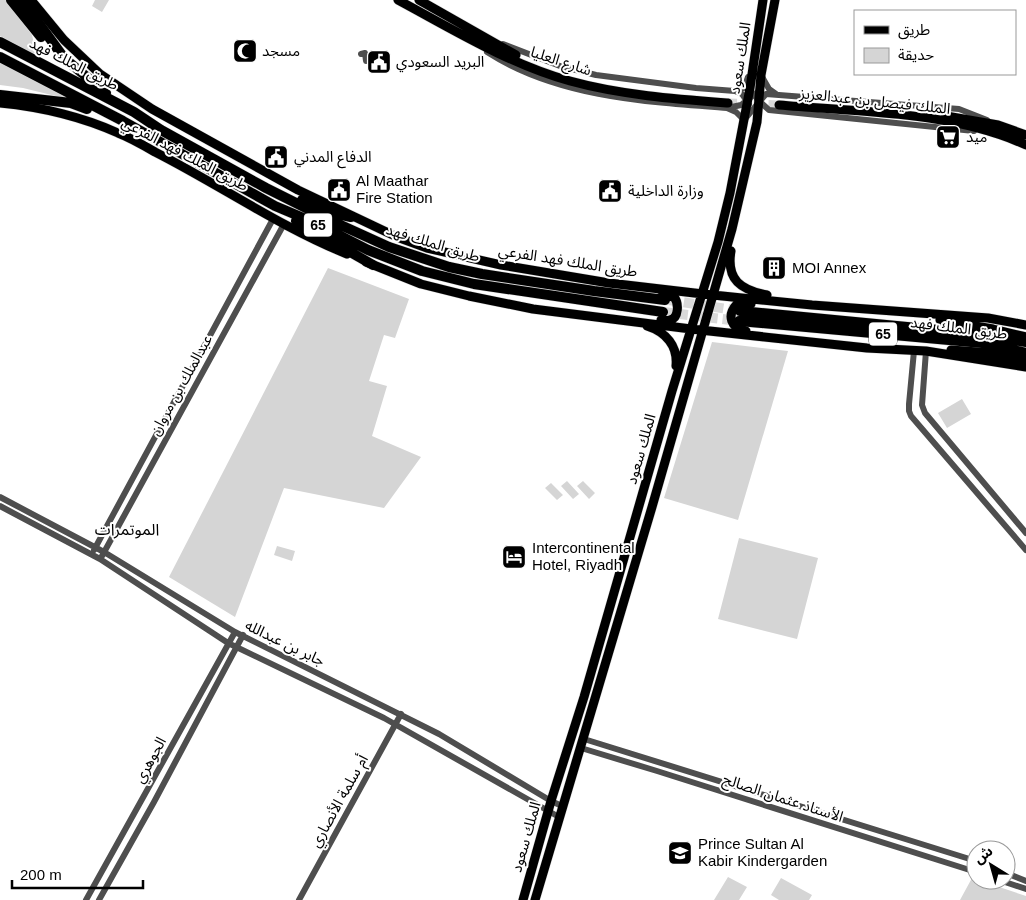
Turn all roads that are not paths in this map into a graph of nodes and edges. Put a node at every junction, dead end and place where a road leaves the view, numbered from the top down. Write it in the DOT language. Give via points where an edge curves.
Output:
graph roads {
  1 [pos="12,0"];
  2 [pos="22,0"];
  3 [pos="31,0"];
  4 [pos="398,0"];
  5 [pos="419,0"];
  6 [pos="763,0"];
  7 [pos="775,0"];
  8 [pos="0,42"];
  9 [pos="361,54"];
  10 [pos="0,58"];
  11 [pos="64,58"];
  12 [pos="366,61"];
  13 [pos="754,62"];
  14 [pos="761,75"];
  15 [pos="0,89"];
  16 [pos="0,94"];
  17 [pos="754,96"];
  18 [pos="729,100"];
  19 [pos="778,100"];
  20 [pos="65,102"];
  21 [pos="0,103"];
  22 [pos="769,110"];
  23 [pos="134,112"];
  24 [pos="755,117"];
  25 [pos="744,120"];
  26 [pos="123,121"];
  27 [pos="988,132"];
  28 [pos="1026,134"];
  29 [pos="1026,145"];
  30 [pos="266,188"];
  31 [pos="275,206"];
  32 [pos="351,217"];
  33 [pos="273,219"];
  34 [pos="284,224"];
  35 [pos="732,229"];
  36 [pos="373,265"];
  37 [pos="609,283"];
  38 [pos="703,294"];
  39 [pos="714,295"];
  40 [pos="666,300"];
  41 [pos="792,303"];
  42 [pos="663,312"];
  43 [pos="898,312"];
  44 [pos="620,319"];
  45 [pos="215,324"];
  46 [pos="1026,325"];
  47 [pos="691,329"];
  48 [pos="226,330"];
  49 [pos="703,330"];
  50 [pos="778,337"];
  51 [pos="1026,337"];
  52 [pos="1026,342"];
  53 [pos="914,351"];
  54 [pos="926,351"];
  55 [pos="1026,353"];
  56 [pos="1026,359"];
  57 [pos="1026,367"];
  58 [pos="912,379"];
  59 [pos="924,381"];
  60 [pos="672,392"];
  61 [pos="0,497"];
  62 [pos="0,506"];
  63 [pos="1026,533"];
  64 [pos="95,548"];
  65 [pos="1026,550"];
  66 [pos="92,555"];
  67 [pos="102,556"];
  68 [pos="235,632"];
  69 [pos="243,635"];
  70 [pos="228,643"];
  71 [pos="236,647"];
  72 [pos="401,714"];
  73 [pos="395,724"];
  74 [pos="583,743"];
  75 [pos="551,801"];
  76 [pos="562,806"];
  77 [pos="548,812"];
  78 [pos="559,817"];
  79 [pos="966,858"];
  80 [pos="966,869"];
  81 [pos="86,900"];
  82 [pos="99,900"];
  83 [pos="299,900"];
  84 [pos="522,900"];
  85 [pos="535,900"];
  1 -- 11 [label="highway" via="33,28"];
  2 -- 11 [label="highway"];
  3 -- 32 [label="main road, طريق الملك فهد الفرعي" via="64,40 100,74 152,109"];
  4 -- 18 [label="main road, شارع العليا" via="529,67 570,81 628,93"];
  5 -- 18 [label="main road, شارع العليا" via="524,58 551,69 595,82"];
  6 -- 13 [label="main road, الملك سعود"];
  7 -- 14 [label="main road, الملك سعود"];
  8 -- 23 [label="highway, طريق الملك فهد / 65"];
  9 -- 12 [label="street" via="365,53"];
  10 -- 26 [label="highway, طريق الملك فهد / 65"];
  11 -- 23 [label="highway"];
  13 -- 17 [label="main road, الملك سعود"];
  13 -- 18 [label="street" via="746,86"];
  14 -- 17 [label="main road, الملك سعود"];
  14 -- 19 [label="street"];
  15 -- 20 [label="highway"];
  16 -- 20 [label="highway"];
  17 -- 18 [label="street" via="742,94"];
  17 -- 18 [label="street" via="741,105"];
  17 -- 19 [label="street" via="766,94"];
  17 -- 22 [label="street"];
  17 -- 24 [label="main road, الملك سعود"];
  17 -- 25 [label="main road, الملك سعود"];
  18 -- 25 [label="street"];
  19 -- 27 [label="main road, الملك فيصل بن عبدالعزيز" via="931,118"];
  19 -- 28 [label="main road, الملك فيصل بن عبدالعزيز" via="949,116 998,124"];
  20 -- 26 [label="highway"];
  21 -- 33 [label="main road, طريق الملك فهد الفرعي" via="56,111 119,133 199,174"];
  22 -- 24 [label="street"];
  22 -- 27 [label="street"];
  23 -- 30 [label="highway, طريق الملك فهد / 65"];
  24 -- 25 [label="street"];
  24 -- 35 [label="main road, الملك سعود"];
  25 -- 38 [label="main road, الملك سعود" via="728,203"];
  26 -- 31 [label="highway, طريق الملك فهد / 65"];
  27 -- 29 [label="main road, الملك فيصل بن عبدالعزيز"];
  30 -- 32 [label="highway" via="276,188 329,212"];
  30 -- 40 [label="highway, طريق الملك فهد / 65" via="389,248 449,267"];
  31 -- 36 [label="highway" via="286,216"];
  31 -- 42 [label="highway, طريق الملك فهد / 65" via="368,250 422,271 474,284"];
  32 -- 37 [label="main road, طريق الملك فهد الفرعي" via="432,250"];
  33 -- 34 [label="main road, طريق الملك فهد الفرعي"];
  33 -- 45 [label="street, عبدالملك بن مروان"];
  34 -- 36 [label="main road, طريق الملك فهد الفرعي"];
  34 -- 48 [label="street, عبدالملك بن مروان"];
  35 -- 39 [label="main road, الملك سعود"];
  35 -- 41 [label="main road" via="729,262 736,280 751,292"];
  36 -- 44 [label="main road, طريق الملك فهد الفرعي" via="421,284 470,296 533,309"];
  37 -- 38 [label="main road, طريق الملك فهد الفرعي"];
  37 -- 44 [label="main road" via="671,296 678,302 676,315 670,320"];
  38 -- 39 [label="main road, طريق الملك فهد الفرعي"];
  38 -- 47 [label="main road, الملك سعود"];
  39 -- 41 [label="main road, طريق الملك فهد الفرعي"];
  39 -- 49 [label="main road, الملك سعود"];
  41 -- 43 [label="main road, طريق الملك فهد الفرعي"];
  41 -- 50 [label="main road" via="737,304 734,308 732,321 740,330"];
  43 -- 46 [label="main road, طريق الملك فهد الفرعي" via="988,318"];
  43 -- 51 [label="main road"];
  44 -- 47 [label="main road, طريق الملك فهد الفرعي"];
  44 -- 60 [label="main road" via="658,330 672,343 677,358"];
  45 -- 48 [label="street"];
  45 -- 64 [label="street, عبدالملك بن مروان"];
  47 -- 49 [label="main road, طريق الملك فهد الفرعي"];
  47 -- 60 [label="main road, الملك سعود"];
  48 -- 67 [label="street, عبدالملك بن مروان"];
  49 -- 50 [label="main road, طريق الملك فهد الفرعي"];
  49 -- 74 [label="main road, الملك سعود"];
  50 -- 53 [label="main road, طريق الملك فهد الفرعي"];
  52 -- 55 [label="highway, طريق الملك فهد / 65" via="960,332 740,316 982,343"];
  53 -- 54 [label="main road, طريق الملك فهد الفرعي"];
  53 -- 58 [label="street"];
  54 -- 56 [label="main road" via="975,352"];
  54 -- 57 [label="main road, طريق الملك فهد الفرعي"];
  54 -- 59 [label="street"];
  58 -- 59 [label="street" via="919,374"];
  58 -- 65 [label="street" via="909,404 912,416"];
  59 -- 63 [label="street" via="922,405 925,414"];
  60 -- 75 [label="main road, الملك سعود"];
  61 -- 64 [label="street, جابر بن عبدالله"];
  62 -- 66 [label="street, جابر بن عبدالله"];
  64 -- 66 [label="street, عبدالملك بن مروان"];
  64 -- 67 [label="street, جابر بن عبدالله"];
  66 -- 67 [label="street, جابر بن عبدالله"];
  67 -- 68 [label="street, جابر بن عبدالله"];
  67 -- 70 [label="street, جابر بن عبدالله"];
  68 -- 69 [label="street, جابر بن عبدالله"];
  68 -- 70 [label="street, الجوهري"];
  69 -- 71 [label="street, الجوهري"];
  69 -- 72 [label="street, جابر بن عبدالله"];
  70 -- 71 [label="street, جابر بن عبدالله"];
  70 -- 81 [label="street, الجوهري"];
  71 -- 73 [label="street, جابر بن عبدالله"];
  71 -- 82 [label="street, الجوهري"];
  72 -- 73 [label="street, أم سلمة الأنصاري"];
  72 -- 75 [label="street, جابر بن عبدالله"];
  73 -- 77 [label="street, جابر بن عبدالله"];
  73 -- 83 [label="street, أم سلمة الأنصاري"];
  74 -- 76 [label="main road, الملك سعود"];
  74 -- 79 [label="street, الأستاذ عثمان الصالح"];
  74 -- 80 [label="street, الأستاذ عثمان الصالح"];
  75 -- 76 [label="street, جابر بن عبدالله"];
  75 -- 77 [label="main road, الملك سعود"];
  76 -- 78 [label="main road, الملك سعود"];
  77 -- 78 [label="street, جابر بن عبدالله"];
  77 -- 84 [label="main road, الملك سعود"];
  78 -- 85 [label="main road, الملك سعود"];
}
